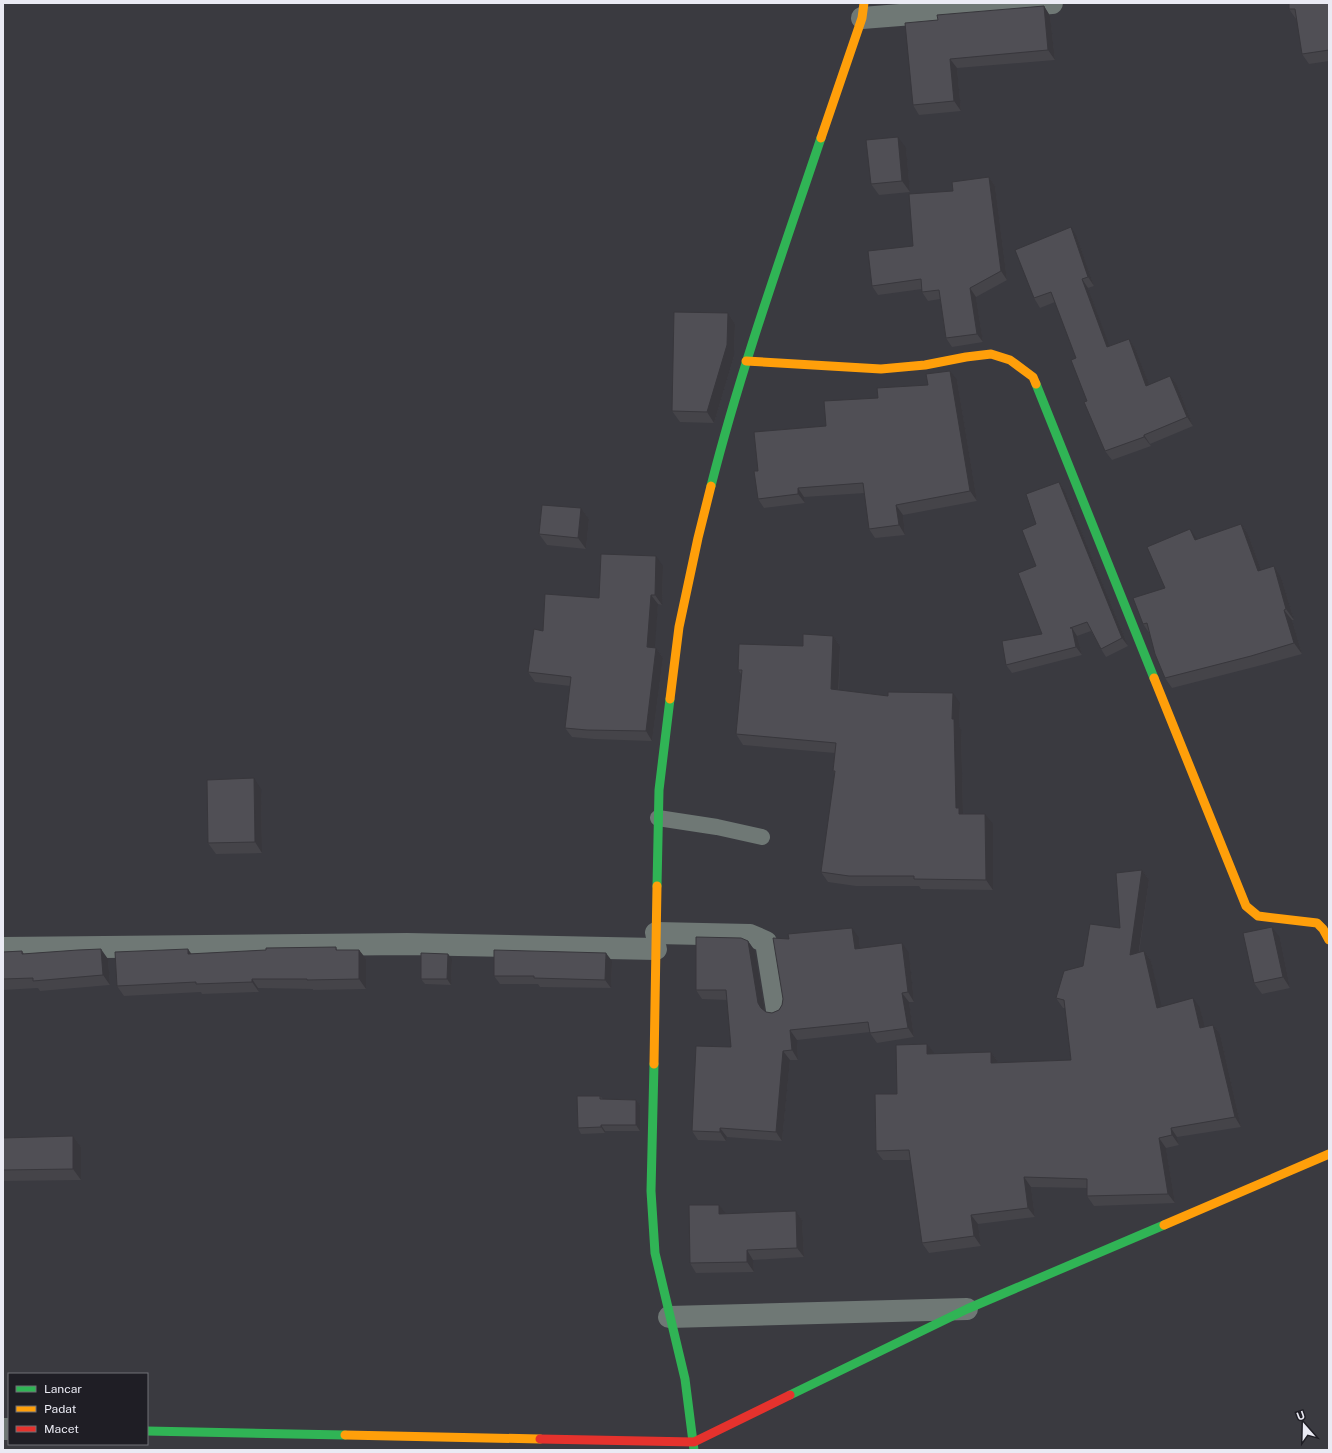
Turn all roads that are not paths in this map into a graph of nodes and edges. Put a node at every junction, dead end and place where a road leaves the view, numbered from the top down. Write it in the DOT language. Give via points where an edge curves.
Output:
graph roads {
  1 [pos="1052,3"];
  2 [pos="863,10"];
  3 [pos="746,361"];
  4 [pos="658,818"];
  5 [pos="762,837"];
  6 [pos="1329,940"];
  7 [pos="656,941"];
  8 [pos="3,948"];
  9 [pos="777,1010"];
  10 [pos="1329,1154"];
  11 [pos="967,1309"];
  12 [pos="669,1317"];
  13 [pos="148,1431"];
  14 [pos="694,1446"];
  1 -- 2 [label="street"];
  2 -- 3 [label="street"];
  3 -- 4 [label="street" via="698,538 679,627 659,790"];
  3 -- 6 [label="street" via="880,369 925,365 991,354 1010,360 1033,378 1246,906 1258,916 1317,924"];
  4 -- 5 [label="lane"];
  4 -- 7 [label="street"];
  7 -- 8 [label="street"];
  7 -- 9 [label="street" via="750,935 766,942"];
  7 -- 12 [label="street" via="651,1191 655,1253"];
  10 -- 11 [label="street"];
  11 -- 12 [label="street"];
  11 -- 14 [label="street"];
  12 -- 14 [label="street" via="685,1379"];
  13 -- 14 [label="street"];
}
